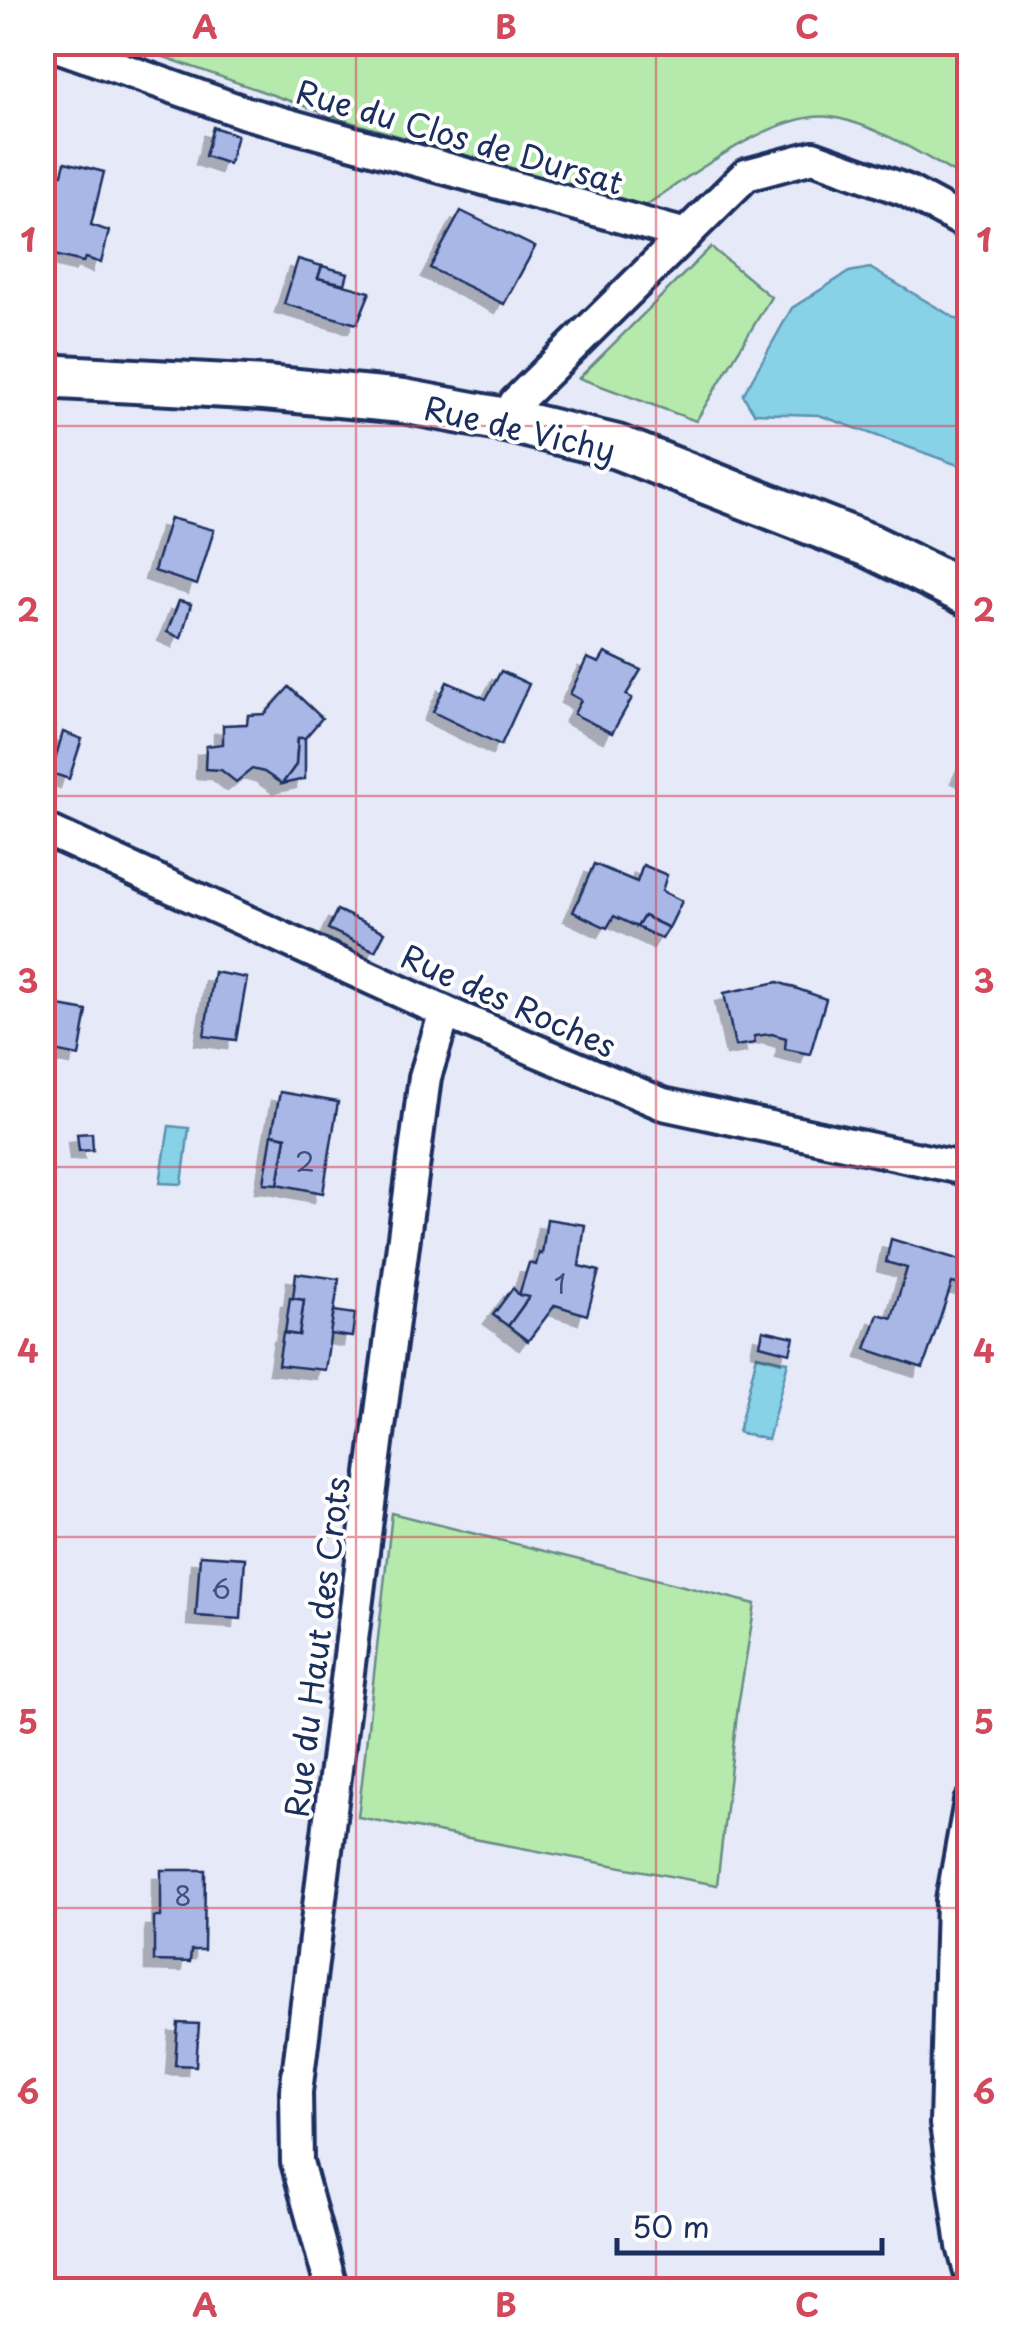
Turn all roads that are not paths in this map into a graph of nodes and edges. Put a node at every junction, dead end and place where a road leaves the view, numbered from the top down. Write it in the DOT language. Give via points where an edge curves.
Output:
graph roads {
  1 [pos="46,42"];
  2 [pos="970,225"];
  3 [pos="686,235"];
  4 [pos="42,376"];
  5 [pos="510,421"];
  6 [pos="970,595"];
  7 [pos="42,828"];
  8 [pos="445,1012"];
  9 [pos="970,1170"];
  10 [pos="970,1802"];
  11 [pos="970,2272"];
  12 [pos="332,2290"];
  1 -- 3 [label="street, Rue du Clos de Dursat" via="246,113"];
  2 -- 3 [label="street" via="905,190 812,157 746,175"];
  3 -- 5 [label="street" via="514,403"];
  4 -- 5 [label="street, Rue de Vichy" via="403,401"];
  5 -- 6 [label="street, Rue de Vichy" via="617,447 868,544"];
  7 -- 8 [label="street, Rue des Roches"];
  8 -- 9 [label="street, Rue des Roches" via="663,1104"];
  8 -- 12 [label="street, Rue du Haut des Crots" via="424,1078 296,2092 296,2162"];
  10 -- 11 [label="street" via="952,1901 946,2124"];
}
